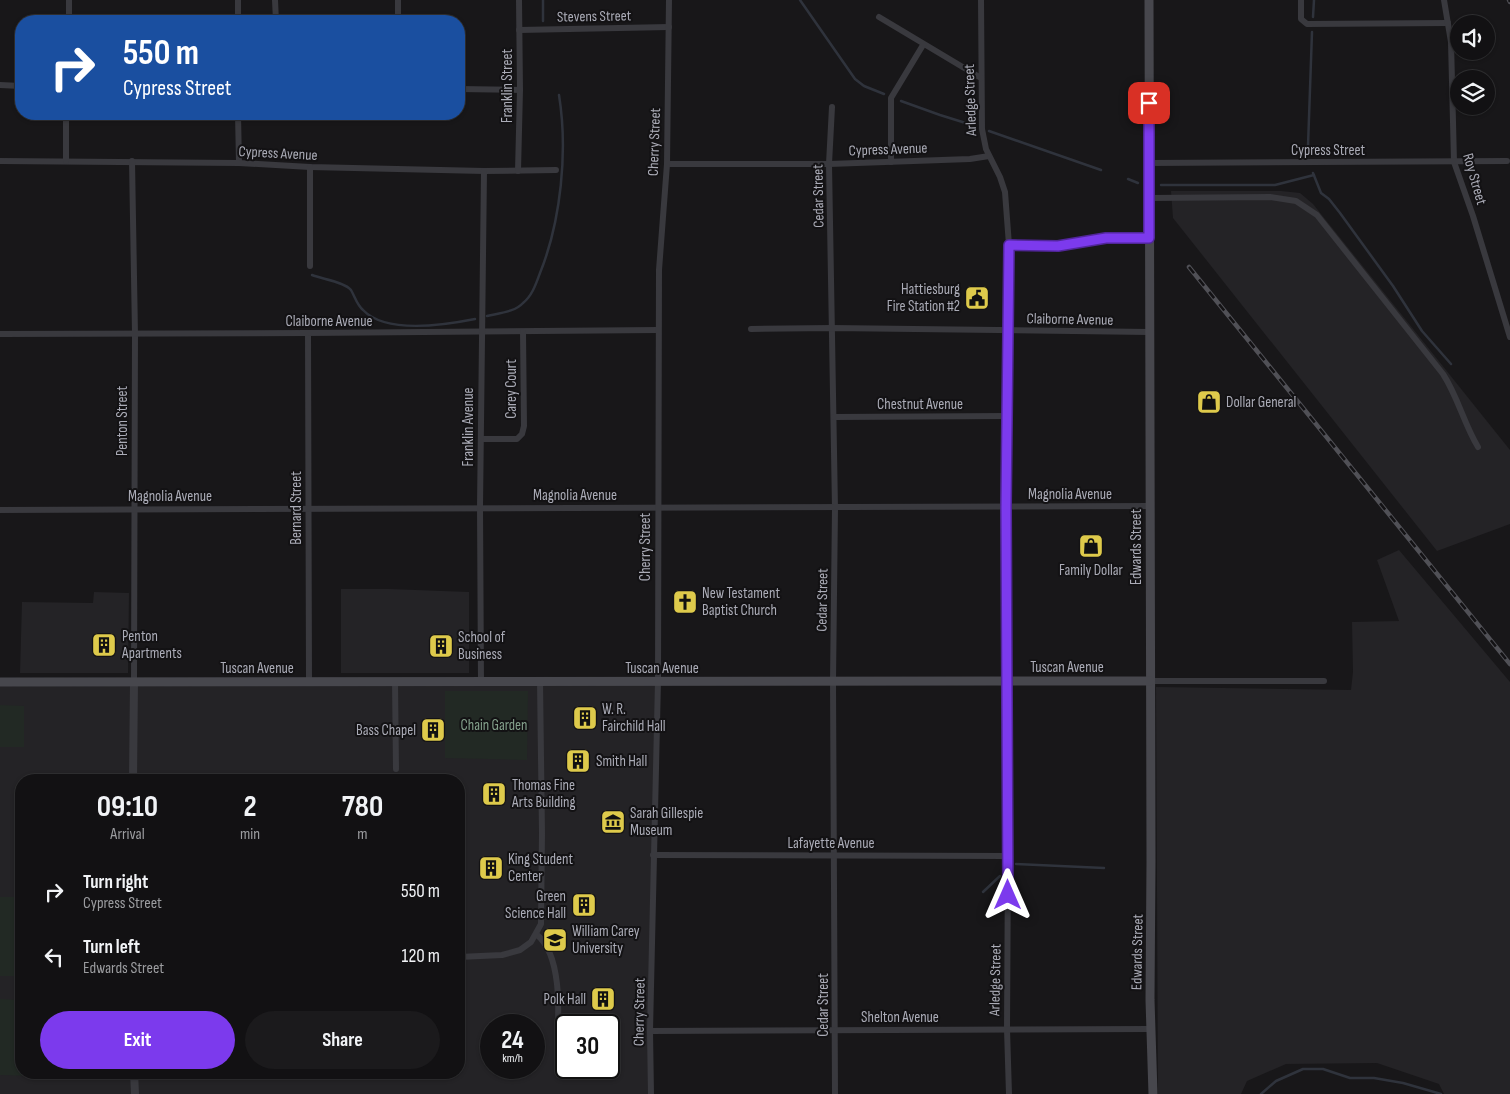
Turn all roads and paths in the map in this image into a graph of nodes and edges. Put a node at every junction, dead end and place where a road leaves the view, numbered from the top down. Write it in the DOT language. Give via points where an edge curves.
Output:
graph roads {
  1 [pos="69,0"];
  2 [pos="238,0"];
  3 [pos="275,0"];
  4 [pos="398,0"];
  5 [pos="519,0"];
  6 [pos="669,0"];
  7 [pos="981,0"];
  8 [pos="1149,0"];
  9 [pos="1301,0"];
  10 [pos="1444,0"];
  11 [pos="68,15"];
  12 [pos="238,15"];
  13 [pos="276,15"];
  14 [pos="398,15"];
  15 [pos="879,18"];
  16 [pos="1448,24"];
  17 [pos="669,27"];
  18 [pos="519,30"];
  19 [pos="923,45"];
  20 [pos="981,78"];
  21 [pos="0,85"];
  22 [pos="15,86"];
  23 [pos="465,89"];
  24 [pos="520,90"];
  25 [pos="832,107"];
  26 [pos="66,120"];
  27 [pos="238,120"];
  28 [pos="990,156"];
  29 [pos="0,161"];
  30 [pos="66,161"];
  31 [pos="132,161"];
  32 [pos="1507,161"];
  33 [pos="891,162"];
  34 [pos="1454,162"];
  35 [pos="238,163"];
  36 [pos="1149,163"];
  37 [pos="667,164"];
  38 [pos="829,164"];
  39 [pos="310,167"];
  40 [pos="556,170"];
  41 [pos="518,171"];
  42 [pos="484,172"];
  43 [pos="1149,198"];
  44 [pos="1149,238"];
  45 [pos="1009,245"];
  46 [pos="310,266"];
  47 [pos="832,328"];
  48 [pos="751,329"];
  49 [pos="658,330"];
  50 [pos="1007,331"];
  51 [pos="481,332"];
  52 [pos="523,332"];
  53 [pos="1149,332"];
  54 [pos="0,334"];
  55 [pos="135,334"];
  56 [pos="308,334"];
  57 [pos="1510,337"];
  58 [pos="1007,416"];
  59 [pos="834,417"];
  60 [pos="481,439"];
  61 [pos="1478,447"];
  62 [pos="1150,506"];
  63 [pos="480,507"];
  64 [pos="657,507"];
  65 [pos="1006,507"];
  66 [pos="835,508"];
  67 [pos="134,509"];
  68 [pos="308,509"];
  69 [pos="0,510"];
  70 [pos="395,681"];
  71 [pos="658,681"];
  72 [pos="1007,681"];
  73 [pos="1150,681"];
  74 [pos="1324,681"];
  75 [pos="0,682"];
  76 [pos="134,682"];
  77 [pos="310,682"];
  78 [pos="481,682"];
  79 [pos="540,682"];
  80 [pos="833,682"];
  81 [pos="396,769"];
  82 [pos="133,774"];
  83 [pos="653,855"];
  84 [pos="835,855"];
  85 [pos="1008,856"];
  86 [pos="536,934"];
  87 [pos="465,956"];
  88 [pos="557,1014"];
  89 [pos="1150,1029"];
  90 [pos="836,1030"];
  91 [pos="1007,1030"];
  92 [pos="650,1031"];
  93 [pos="134,1079"];
  94 [pos="134,1094"];
  95 [pos="651,1094"];
  96 [pos="835,1094"];
  97 [pos="1009,1094"];
  98 [pos="1153,1094"];
  1 -- 11 [label="street"];
  2 -- 12 [label="street"];
  3 -- 13 [label="street"];
  4 -- 14 [label="street"];
  5 -- 18 [label="street, Franklin Street"];
  6 -- 17 [label="street, Cherry Street"];
  7 -- 20 [label="street, Arledge Street"];
  8 -- 36 [label="main road, Edwards Street"];
  9 -- 16 [label="street" via="1304,23 1313,25"];
  10 -- 16 [label="street, Roy Street"];
  15 -- 19 [label="street"];
  16 -- 34 [label="street, Roy Street"];
  17 -- 18 [label="street, Stevens Street"];
  17 -- 37 [label="street, Cherry Street"];
  18 -- 24 [label="street, Franklin Street"];
  19 -- 20 [label="street"];
  19 -- 33 [label="street" via="891,98"];
  20 -- 28 [label="street, Arledge Street" via="982,129"];
  21 -- 22 [label="street"];
  23 -- 24 [label="street"];
  24 -- 41 [label="street, Franklin Street"];
  25 -- 38 [label="street, Cedar Street"];
  26 -- 30 [label="street"];
  27 -- 35 [label="street"];
  28 -- 33 [label="street, Cypress Avenue"];
  28 -- 45 [label="street, Arledge Street" via="1005,192"];
  29 -- 30 [label="street, Cypress Avenue"];
  30 -- 31 [label="street, Cypress Avenue"];
  31 -- 35 [label="street, Cypress Avenue"];
  31 -- 55 [label="street, Penton Street"];
  32 -- 34 [label="street, Cypress Street"];
  33 -- 38 [label="street, Cypress Avenue"];
  34 -- 36 [label="street, Cypress Street"];
  34 -- 57 [label="street, Roy Street"];
  35 -- 39 [label="street, Cypress Avenue"];
  36 -- 43 [label="main road, Edwards Street"];
  37 -- 38 [label="street, Cypress Avenue"];
  37 -- 49 [label="street, Cherry Street" via="660,243"];
  38 -- 47 [label="street, Cedar Street"];
  39 -- 42 [label="street, Cypress Avenue"];
  39 -- 46 [label="street"];
  40 -- 41 [label="street, Cypress Avenue"];
  41 -- 42 [label="street, Cypress Avenue"];
  42 -- 51 [label="street, Franklin Avenue"];
  43 -- 44 [label="main road, Edwards Street"];
  43 -- 61 [label="street" via="1270,197 1296,201 1317,215 1443,374 1454,391"];
  44 -- 45 [label="street" via="1106,238 1058,246"];
  44 -- 53 [label="main road, Edwards Street"];
  45 -- 50 [label="street, Arledge Street"];
  47 -- 48 [label="street, Claiborne Avenue"];
  47 -- 50 [label="street, Claiborne Avenue"];
  47 -- 59 [label="street, Cedar Street"];
  49 -- 52 [label="street, Claiborne Avenue"];
  49 -- 64 [label="street, Cherry Street"];
  50 -- 53 [label="street, Claiborne Avenue"];
  50 -- 58 [label="street, Arledge Street"];
  51 -- 52 [label="street, Claiborne Avenue"];
  51 -- 56 [label="street, Claiborne Avenue"];
  51 -- 60 [label="street, Franklin Avenue"];
  52 -- 60 [label="street, Carey Court" via="522,434 517,439"];
  53 -- 62 [label="main road, Edwards Street"];
  54 -- 55 [label="street, Claiborne Avenue"];
  55 -- 56 [label="street, Claiborne Avenue"];
  55 -- 67 [label="street, Penton Street"];
  56 -- 68 [label="street, Bernard Street"];
  58 -- 59 [label="street, Chestnut Avenue"];
  58 -- 65 [label="street, Arledge Street"];
  59 -- 66 [label="street, Cedar Street"];
  60 -- 63 [label="street, Franklin Avenue"];
  62 -- 65 [label="street, Magnolia Avenue"];
  62 -- 73 [label="main road, Edwards Street"];
  63 -- 64 [label="street, Magnolia Avenue"];
  63 -- 68 [label="street, Magnolia Avenue"];
  63 -- 78 [label="street, Franklin Avenue"];
  64 -- 66 [label="street, Magnolia Avenue"];
  64 -- 71 [label="street, Cherry Street"];
  65 -- 66 [label="street, Magnolia Avenue"];
  65 -- 72 [label="street, Arledge Street"];
  66 -- 80 [label="street, Cedar Street"];
  67 -- 68 [label="street, Magnolia Avenue"];
  67 -- 69 [label="street, Magnolia Avenue"];
  67 -- 76 [label="street, Penton Street"];
  68 -- 77 [label="street, Bernard Street"];
  70 -- 77 [label="main road, Tuscan Avenue"];
  70 -- 78 [label="main road, Tuscan Avenue"];
  70 -- 81 [label="street"];
  71 -- 79 [label="main road, Tuscan Avenue"];
  71 -- 80 [label="main road, Tuscan Avenue"];
  71 -- 83 [label="street, Cherry Street"];
  72 -- 73 [label="main road, Tuscan Avenue"];
  72 -- 80 [label="main road, Tuscan Avenue"];
  72 -- 85 [label="street, Arledge Street"];
  73 -- 74 [label="street, Tuscan Avenue"];
  73 -- 89 [label="main road, Edwards Street"];
  75 -- 76 [label="main road, Tuscan Avenue"];
  76 -- 77 [label="main road, Tuscan Avenue"];
  76 -- 82 [label="street"];
  78 -- 79 [label="main road, Tuscan Avenue"];
  79 -- 86 [label="street" via="542,917"];
  80 -- 84 [label="street, Cedar Street"];
  83 -- 84 [label="street, Lafayette Avenue"];
  83 -- 92 [label="street, Cherry Street"];
  84 -- 85 [label="street, Lafayette Avenue"];
  84 -- 90 [label="street, Cedar Street"];
  85 -- 91 [label="street, Arledge Street"];
  86 -- 87 [label="street" via="526,946 511,953"];
  86 -- 88 [label="street" via="543,939 557,980"];
  89 -- 91 [label="street, Shelton Avenue"];
  89 -- 98 [label="main road, Edwards Street"];
  90 -- 91 [label="street, Shelton Avenue"];
  90 -- 92 [label="street, Shelton Avenue"];
  90 -- 96 [label="street, Cedar Street"];
  91 -- 97 [label="street, Arledge Street"];
  92 -- 95 [label="street, Cherry Street"];
  93 -- 94 [label="street"];
}
